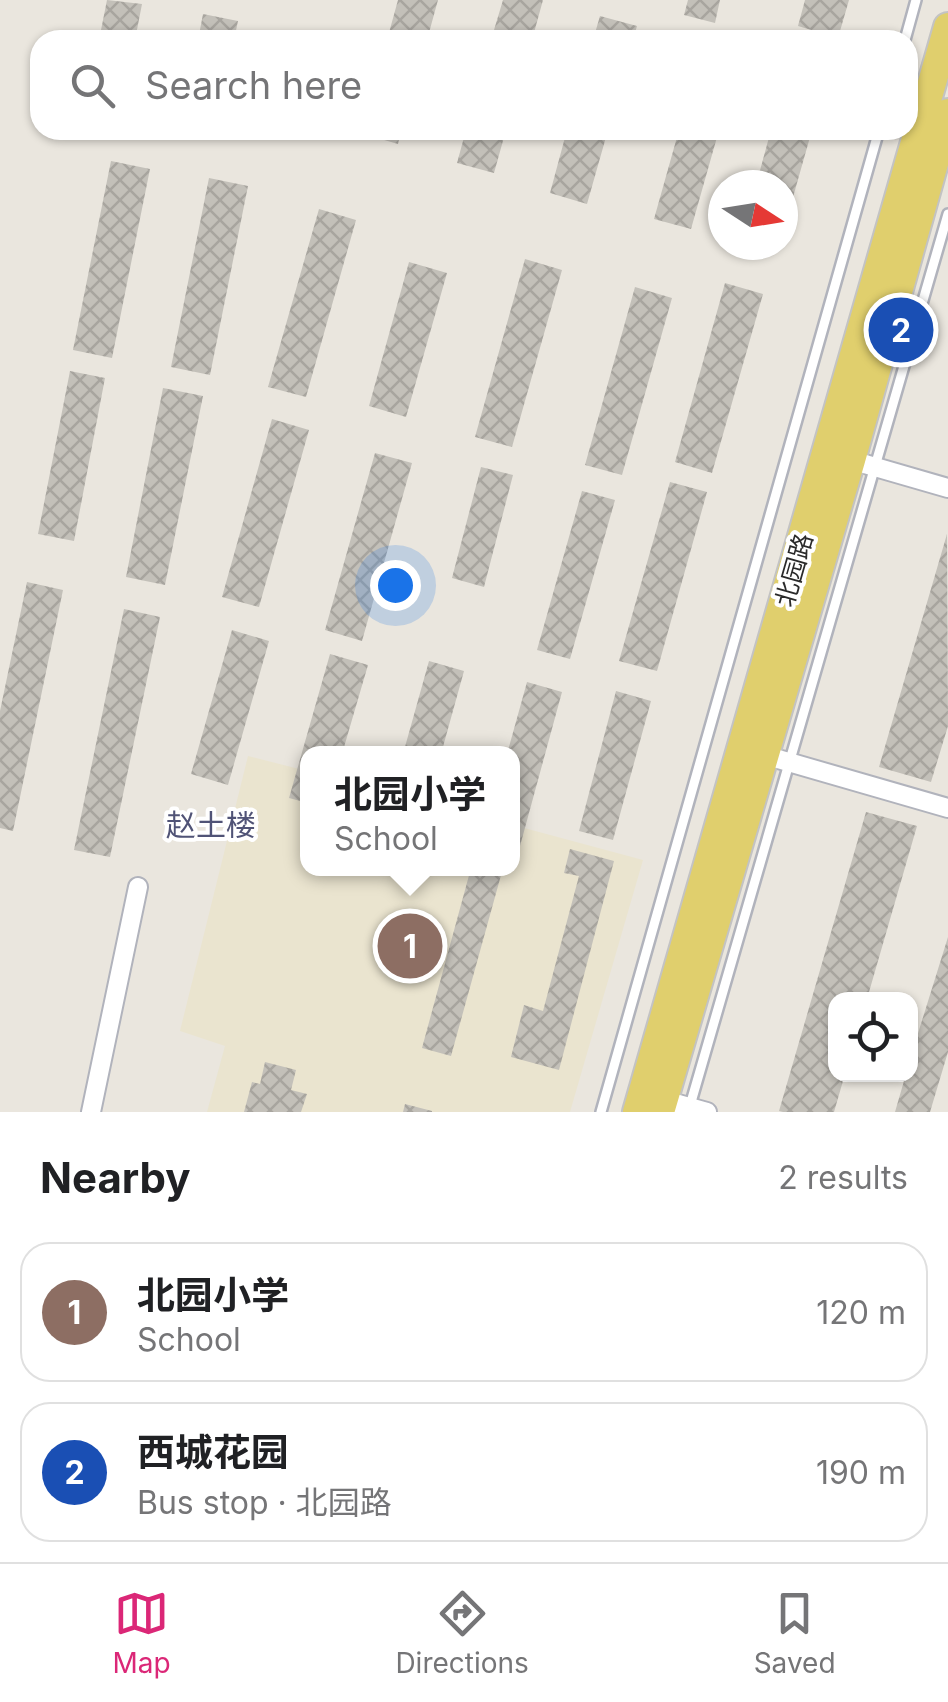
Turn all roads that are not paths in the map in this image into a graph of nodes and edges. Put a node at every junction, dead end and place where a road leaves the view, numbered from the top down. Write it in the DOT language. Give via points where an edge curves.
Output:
graph roads {
  1 [pos="916,0"];
  2 [pos="948,27"];
  3 [pos="908,30"];
  4 [pos="948,113"];
  5 [pos="918,132"];
  6 [pos="876,140"];
  7 [pos="916,140"];
  8 [pos="939,176"];
  9 [pos="948,214"];
  10 [pos="863,463"];
  11 [pos="948,488"];
  12 [pos="777,759"];
  13 [pos="948,808"];
  14 [pos="138,887"];
  15 [pos="682,1108"];
  16 [pos="91,1112"];
  17 [pos="601,1112"];
  18 [pos="637,1112"];
  1 -- 3 [label="lane"];
  2 -- 5 [label="main road, 北园路"];
  4 -- 8 [label="main road, 北园路"];
  6 -- 17 [label="lane"];
  7 -- 18 [label="main road, 北园路"];
  8 -- 10 [label="main road, 北园路"];
  9 -- 10 [label="lane"];
  10 -- 11 [label="street"];
  10 -- 12 [label="main road, 北园路"];
  12 -- 13 [label="street"];
  12 -- 15 [label="main road, 北园路"];
  14 -- 16 [label="street"];
}
